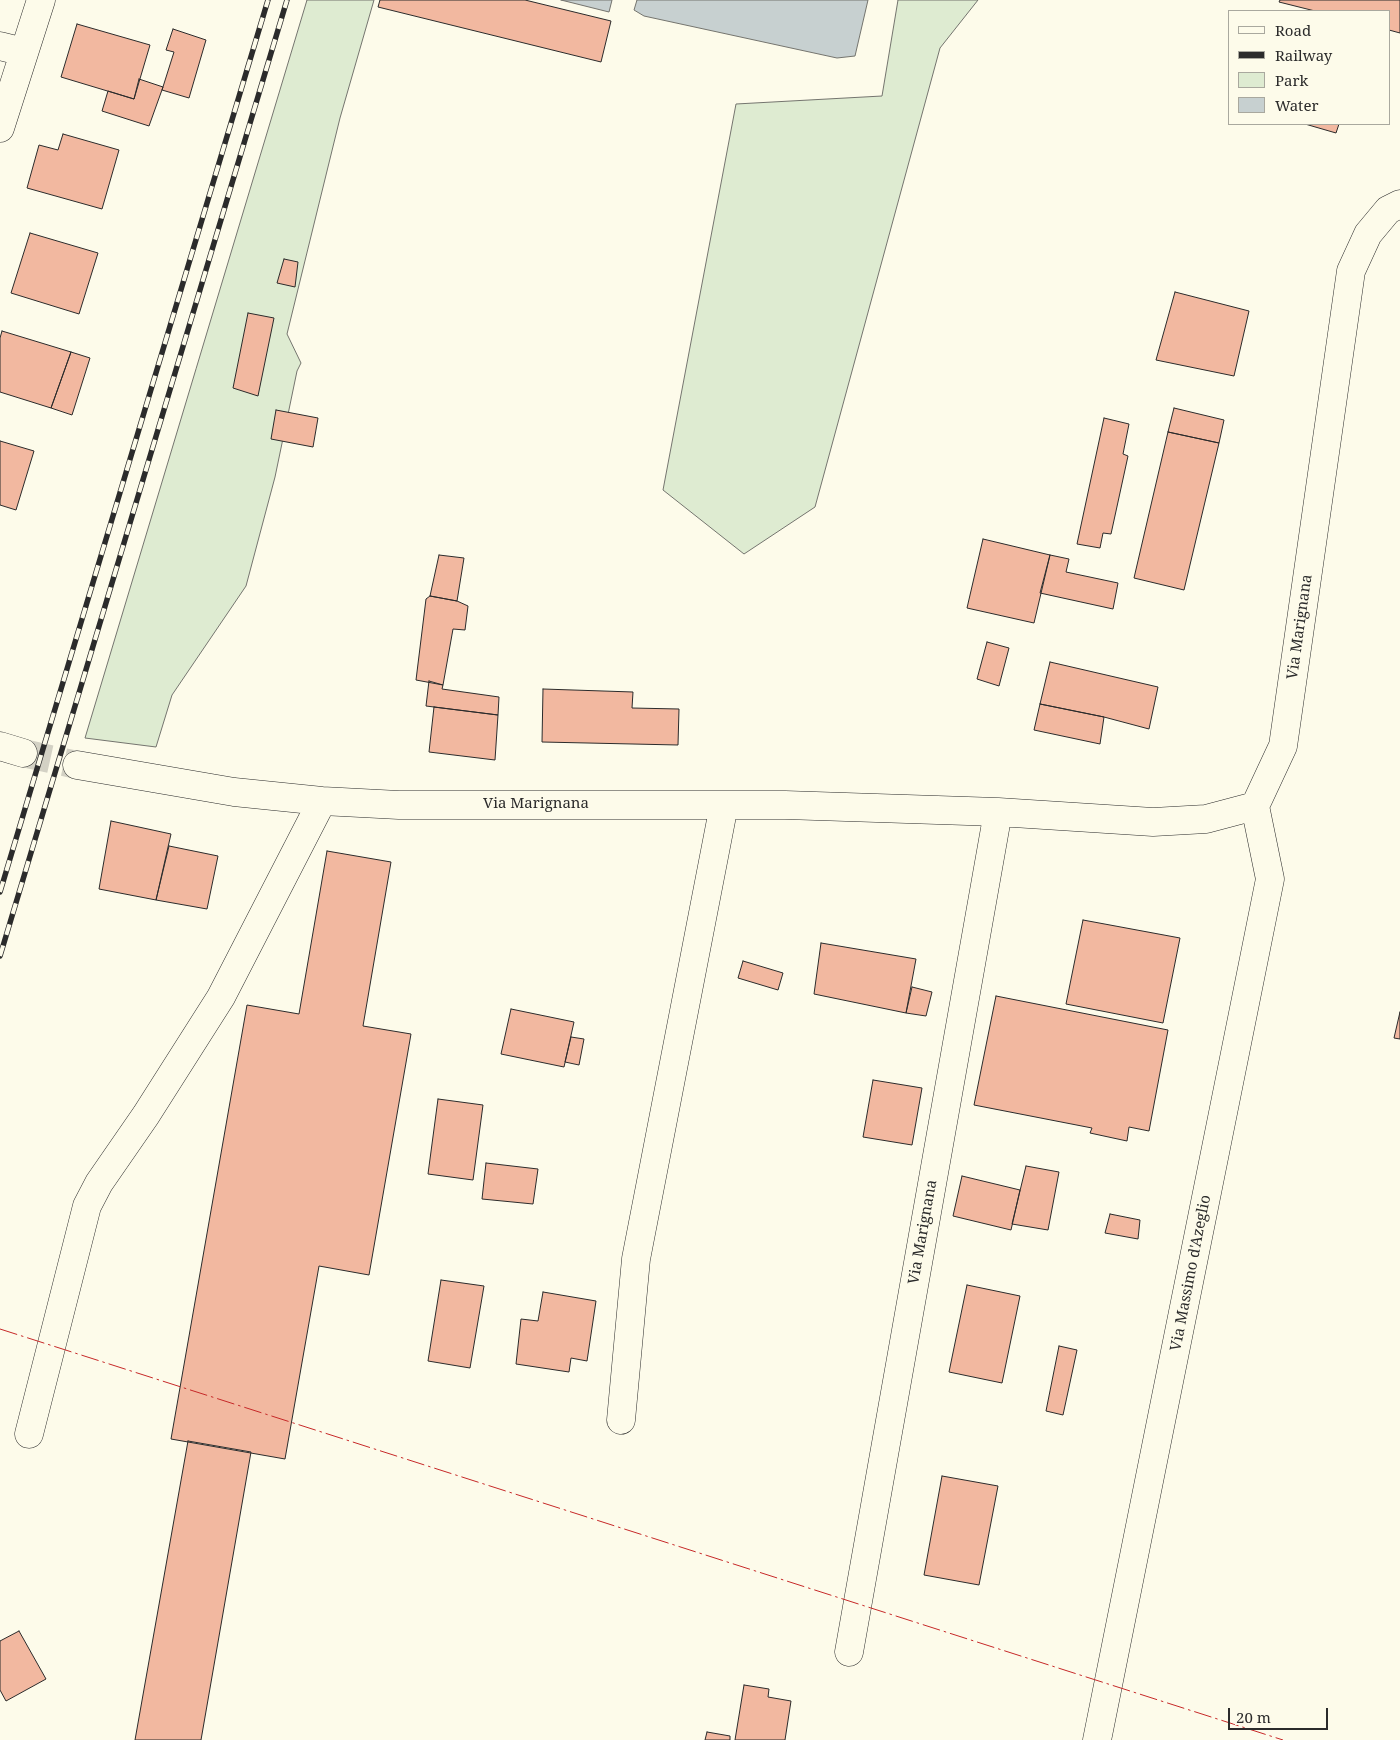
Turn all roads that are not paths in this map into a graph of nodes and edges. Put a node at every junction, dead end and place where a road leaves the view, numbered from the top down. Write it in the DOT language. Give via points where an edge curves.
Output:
graph roads {
  1 [pos="41,0"];
  2 [pos="12,49"];
  3 [pos="0,128"];
  4 [pos="1400,204"];
  5 [pos="77,766"];
  6 [pos="322,801"];
  7 [pos="724,805"];
  8 [pos="1255,806"];
  9 [pos="998,812"];
  10 [pos="621,1420"];
  11 [pos="28,1434"];
  12 [pos="849,1652"];
  13 [pos="1097,1740"];
  1 -- 2 [label="street"];
  2 -- 3 [label="street"];
  4 -- 8 [label="street, Via Marignana" via="1388,210 1368,234 1351,271 1283,746"];
  5 -- 6 [label="street, Via Marignana" via="234,792"];
  6 -- 7 [label="street, Via Marignana" via="399,805"];
  6 -- 11 [label="street" via="221,997 99,1183 88,1206"];
  7 -- 9 [label="street, Via Marignana"];
  7 -- 10 [label="street" via="636,1259"];
  8 -- 9 [label="street, Via Marignana" via="1206,819 1153,822"];
  8 -- 13 [label="street, Via Massimo d'Azeglio" via="1270,879"];
  9 -- 12 [label="street, Via Marignana"];
}
